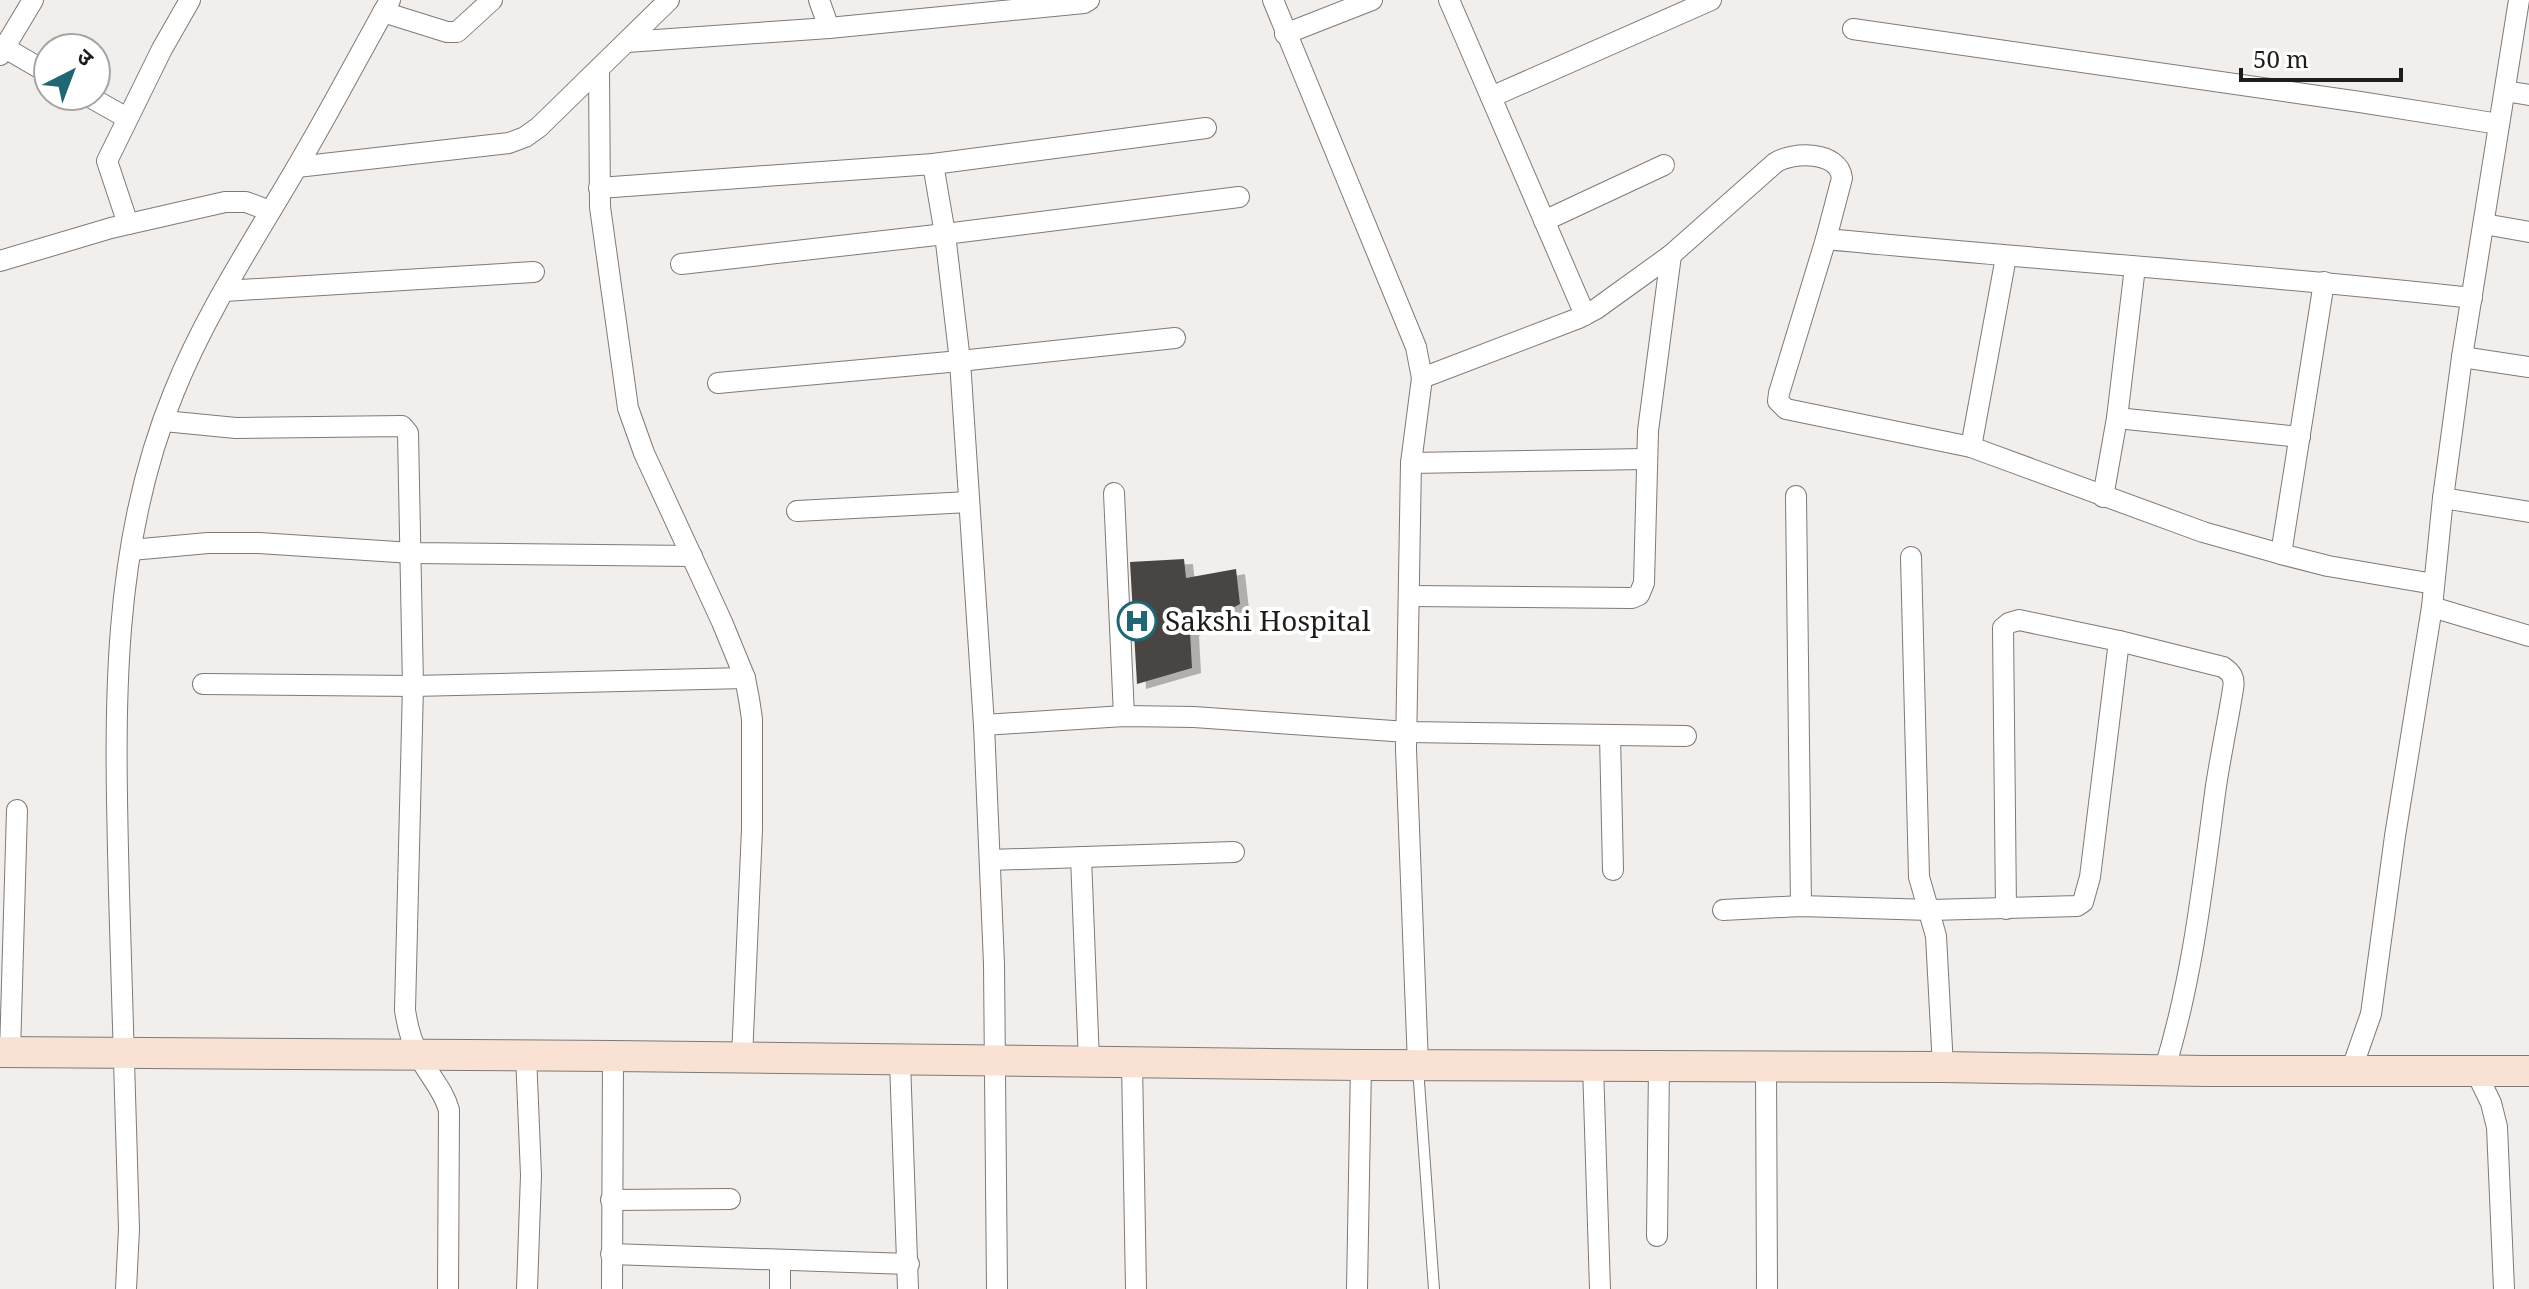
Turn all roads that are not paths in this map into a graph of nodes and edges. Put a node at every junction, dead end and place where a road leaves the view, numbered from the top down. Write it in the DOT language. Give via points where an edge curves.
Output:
graph roads {
  1 [pos="33,0"];
  2 [pos="190,0"];
  3 [pos="492,0"];
  4 [pos="669,0"];
  5 [pos="819,0"];
  6 [pos="1089,0"];
  7 [pos="1273,0"];
  8 [pos="1372,0"];
  9 [pos="1449,0"];
  10 [pos="1711,0"];
  11 [pos="2519,0"];
  12 [pos="386,6"];
  13 [pos="973,6"];
  14 [pos="829,28"];
  15 [pos="1853,29"];
  16 [pos="1285,34"];
  17 [pos="627,42"];
  18 [pos="1,49"];
  19 [pos="32,65"];
  20 [pos="599,70"];
  21 [pos="2505,91"];
  22 [pos="2529,95"];
  23 [pos="1491,97"];
  24 [pos="112,110"];
  25 [pos="127,118"];
  26 [pos="2499,124"];
  27 [pos="1206,128"];
  28 [pos="933,164"];
  29 [pos="1664,165"];
  30 [pos="297,167"];
  31 [pos="599,188"];
  32 [pos="1239,197"];
  33 [pos="259,207"];
  34 [pos="1544,221"];
  35 [pos="128,224"];
  36 [pos="2484,224"];
  37 [pos="2529,232"];
  38 [pos="945,234"];
  39 [pos="1826,239"];
  40 [pos="1671,255"];
  41 [pos="2006,257"];
  42 [pos="0,261"];
  43 [pos="681,264"];
  44 [pos="2135,267"];
  45 [pos="534,272"];
  46 [pos="2324,282"];
  47 [pos="225,291"];
  48 [pos="2472,298"];
  49 [pos="1585,315"];
  50 [pos="1175,338"];
  51 [pos="2462,357"];
  52 [pos="960,361"];
  53 [pos="2529,367"];
  54 [pos="1422,378"];
  55 [pos="718,383"];
  56 [pos="2117,418"];
  57 [pos="164,421"];
  58 [pos="2300,437"];
  59 [pos="1971,447"];
  60 [pos="1646,459"];
  61 [pos="1411,463"];
  62 [pos="1114,493"];
  63 [pos="1796,496"];
  64 [pos="2103,497"];
  65 [pos="2443,498"];
  66 [pos="969,502"];
  67 [pos="797,511"];
  68 [pos="2529,512"];
  69 [pos="131,550"];
  70 [pos="412,553"];
  71 [pos="2281,554"];
  72 [pos="692,556"];
  73 [pos="1911,557"];
  74 [pos="2434,584"];
  75 [pos="1410,596"];
  76 [pos="2432,607"];
  77 [pos="2529,636"];
  78 [pos="2119,641"];
  79 [pos="745,678"];
  80 [pos="203,684"];
  81 [pos="413,686"];
  82 [pos="1124,716"];
  83 [pos="984,725"];
  84 [pos="1407,732"];
  85 [pos="1610,735"];
  86 [pos="1686,736"];
  87 [pos="17,810"];
  88 [pos="1234,852"];
  89 [pos="1081,857"];
  90 [pos="990,860"];
  91 [pos="1613,870"];
  92 [pos="1801,906"];
  93 [pos="2006,909"];
  94 [pos="1723,910"];
  95 [pos="1930,910"];
  96 [pos="124,1051"];
  97 [pos="5,1052"];
  98 [pos="418,1054"];
  99 [pos="526,1055"];
  100 [pos="613,1056"];
  101 [pos="742,1058"];
  102 [pos="995,1059"];
  103 [pos="900,1061"];
  104 [pos="1089,1062"];
  105 [pos="1132,1063"];
  106 [pos="1361,1065"];
  107 [pos="1418,1065"];
  108 [pos="1593,1065"];
  109 [pos="1659,1065"];
  110 [pos="1766,1066"];
  111 [pos="1943,1067"];
  112 [pos="2164,1071"];
  113 [pos="2351,1071"];
  114 [pos="2476,1072"];
  115 [pos="2527,1072"];
  116 [pos="730,1199"];
  117 [pos="611,1200"];
  118 [pos="1657,1236"];
  119 [pos="611,1254"];
  120 [pos="780,1260"];
  121 [pos="909,1264"];
  122 [pos="126,1289"];
  123 [pos="448,1289"];
  124 [pos="527,1289"];
  125 [pos="612,1289"];
  126 [pos="780,1289"];
  127 [pos="908,1289"];
  128 [pos="997,1289"];
  129 [pos="1136,1289"];
  130 [pos="1357,1289"];
  131 [pos="1434,1289"];
  132 [pos="1600,1289"];
  133 [pos="1767,1289"];
  134 [pos="2504,1289"];
  1 -- 18 [label="street"];
  2 -- 25 [label="street"];
  3 -- 12 [label="street" via="457,32"];
  4 -- 17 [label="street"];
  5 -- 14 [label="street"];
  6 -- 13 [label="street"];
  7 -- 16 [label="street"];
  8 -- 16 [label="street"];
  9 -- 23 [label="street"];
  10 -- 23 [label="street"];
  11 -- 21 [label="street"];
  12 -- 30 [label="street"];
  13 -- 14 [label="street"];
  14 -- 17 [label="street"];
  15 -- 26 [label="street"];
  16 -- 54 [label="street" via="1416,347"];
  17 -- 20 [label="street"];
  18 -- 19 [label="street"];
  20 -- 30 [label="street" via="539,127 509,143"];
  20 -- 31 [label="street"];
  21 -- 22 [label="street"];
  21 -- 26 [label="street"];
  23 -- 34 [label="street"];
  24 -- 25 [label="street"];
  25 -- 35 [label="street" via="107,161"];
  26 -- 36 [label="street"];
  27 -- 28 [label="street"];
  28 -- 31 [label="street"];
  28 -- 38 [label="street"];
  29 -- 34 [label="street"];
  30 -- 33 [label="street"];
  31 -- 72 [label="street" via="628,408"];
  32 -- 38 [label="street"];
  33 -- 35 [label="street" via="225,202"];
  33 -- 47 [label="street"];
  34 -- 49 [label="street"];
  35 -- 42 [label="street"];
  36 -- 37 [label="street"];
  36 -- 48 [label="street"];
  38 -- 43 [label="street"];
  38 -- 52 [label="street"];
  39 -- 40 [label="street" via="1841,169 1826,159 1794,155 1775,163"];
  39 -- 41 [label="street"];
  39 -- 59 [label="street" via="1779,393 1780,405"];
  40 -- 49 [label="street"];
  40 -- 60 [label="street"];
  41 -- 44 [label="street"];
  41 -- 59 [label="street"];
  44 -- 46 [label="street"];
  44 -- 56 [label="street"];
  45 -- 47 [label="street"];
  46 -- 48 [label="street"];
  46 -- 58 [label="street"];
  47 -- 57 [label="street"];
  48 -- 51 [label="street"];
  49 -- 54 [label="street"];
  50 -- 52 [label="street"];
  51 -- 53 [label="street"];
  51 -- 65 [label="street"];
  52 -- 55 [label="street"];
  52 -- 66 [label="street"];
  54 -- 61 [label="street"];
  56 -- 58 [label="street"];
  56 -- 64 [label="street"];
  57 -- 69 [label="street"];
  57 -- 70 [label="street" via="236,428 402,426 409,439"];
  58 -- 71 [label="street"];
  59 -- 64 [label="street"];
  60 -- 61 [label="street"];
  60 -- 75 [label="street" via="1644,583 1639,595"];
  61 -- 75 [label="street"];
  62 -- 82 [label="street"];
  63 -- 92 [label="street"];
  64 -- 71 [label="street"];
  65 -- 68 [label="street"];
  65 -- 74 [label="street"];
  66 -- 67 [label="street"];
  66 -- 83 [label="street"];
  69 -- 70 [label="street" via="259,543"];
  69 -- 96 [label="street" via="115,730"];
  70 -- 72 [label="street"];
  70 -- 81 [label="street"];
  71 -- 74 [label="street"];
  72 -- 79 [label="street"];
  73 -- 95 [label="street" via="1919,877"];
  74 -- 76 [label="street"];
  75 -- 84 [label="street"];
  76 -- 77 [label="street"];
  76 -- 113 [label="street" via="2371,1014"];
  78 -- 93 [label="street" via="2083,902"];
  78 -- 93 [label="street" via="2019,620 2003,628"];
  78 -- 112 [label="street" via="2223,667 2234,681 2193,944"];
  79 -- 81 [label="street"];
  79 -- 101 [label="street" via="752,719 752,829"];
  80 -- 81 [label="street"];
  81 -- 98 [label="street" via="405,1010"];
  82 -- 83 [label="street"];
  82 -- 84 [label="street"];
  83 -- 90 [label="street"];
  84 -- 85 [label="street"];
  84 -- 107 [label="street"];
  85 -- 86 [label="street"];
  85 -- 91 [label="street"];
  87 -- 97 [label="street"];
  88 -- 89 [label="street"];
  89 -- 90 [label="street"];
  89 -- 104 [label="street"];
  90 -- 102 [label="street"];
  92 -- 94 [label="street"];
  92 -- 95 [label="street"];
  93 -- 95 [label="street"];
  95 -- 111 [label="street"];
  96 -- 97 [label="main road"];
  96 -- 98 [label="main road"];
  96 -- 122 [label="street"];
  98 -- 99 [label="main road"];
  98 -- 123 [label="street" via="449,1110"];
  99 -- 100 [label="main road"];
  99 -- 124 [label="street" via="531,1162"];
  100 -- 101 [label="main road"];
  100 -- 117 [label="street"];
  101 -- 103 [label="main road"];
  102 -- 103 [label="main road"];
  102 -- 104 [label="main road"];
  102 -- 128 [label="street"];
  103 -- 121 [label="street"];
  104 -- 105 [label="main road"];
  105 -- 106 [label="main road"];
  105 -- 129 [label="street"];
  106 -- 107 [label="main road"];
  106 -- 130 [label="street"];
  107 -- 108 [label="main road"];
  107 -- 131 [label="lane"];
  108 -- 109 [label="main road"];
  108 -- 132 [label="street"];
  109 -- 110 [label="main road"];
  109 -- 118 [label="street"];
  110 -- 111 [label="main road"];
  110 -- 133 [label="street"];
  111 -- 112 [label="main road"];
  112 -- 113 [label="main road"];
  113 -- 114 [label="main road"];
  114 -- 115 [label="main road"];
  114 -- 134 [label="street" via="2497,1127"];
  116 -- 117 [label="street"];
  117 -- 119 [label="street"];
  119 -- 120 [label="street"];
  119 -- 125 [label="street"];
  120 -- 121 [label="street"];
  120 -- 126 [label="street"];
  121 -- 127 [label="street"];
}
